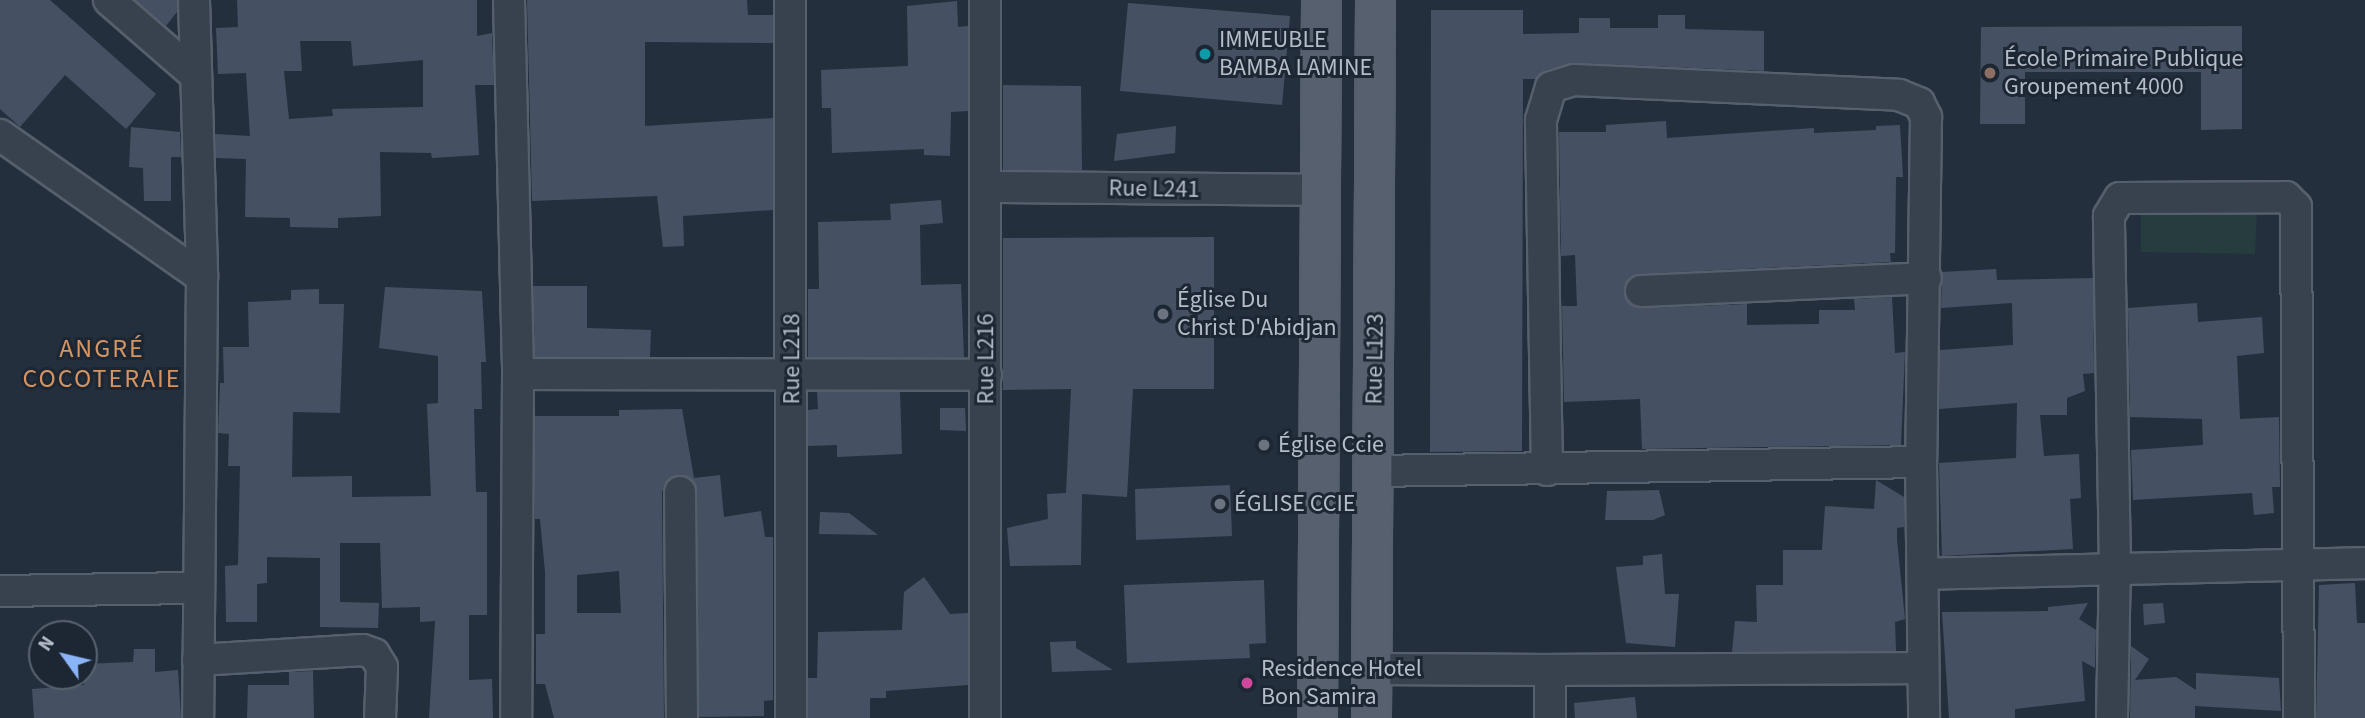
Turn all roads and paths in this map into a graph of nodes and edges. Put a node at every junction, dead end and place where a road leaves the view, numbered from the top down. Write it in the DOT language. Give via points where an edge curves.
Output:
graph roads {
  1 [pos="109,0"];
  2 [pos="194,0"];
  3 [pos="509,0"];
  4 [pos="790,0"];
  5 [pos="985,0"];
  6 [pos="1321,0"];
  7 [pos="1375,0"];
  8 [pos="194,74"];
  9 [pos="2,140"];
  10 [pos="987,187"];
  11 [pos="1322,190"];
  12 [pos="202,277"];
  13 [pos="1926,278"];
  14 [pos="1641,291"];
  15 [pos="518,374"];
  16 [pos="986,375"];
  17 [pos="793,378"];
  18 [pos="1922,462"];
  19 [pos="1547,470"];
  20 [pos="1374,471"];
  21 [pos="680,492"];
  22 [pos="2365,563"];
  23 [pos="2295,564"];
  24 [pos="2115,567"];
  25 [pos="1923,574"];
  26 [pos="199,587"];
  27 [pos="0,592"];
  28 [pos="198,660"];
  29 [pos="1923,668"];
  30 [pos="1371,669"];
  31 [pos="1550,670"];
  32 [pos="198,718"];
  33 [pos="380,718"];
  34 [pos="516,718"];
  35 [pos="682,718"];
  36 [pos="792,718"];
  37 [pos="985,718"];
  38 [pos="1317,718"];
  39 [pos="1371,718"];
  40 [pos="1550,718"];
  41 [pos="1924,718"];
  42 [pos="2112,718"];
  43 [pos="2299,718"];
  1 -- 8 [label="street"];
  2 -- 8 [label="street"];
  3 -- 15 [label="street"];
  4 -- 17 [label="street, Rue L218"];
  5 -- 10 [label="street, Rue L216"];
  6 -- 11 [label="main road"];
  7 -- 20 [label="main road, Rue L123"];
  8 -- 12 [label="street"];
  9 -- 12 [label="street"];
  10 -- 11 [label="street, Rue L241"];
  10 -- 16 [label="street, Rue L216"];
  11 -- 38 [label="main road"];
  12 -- 26 [label="street"];
  13 -- 14 [label="street"];
  13 -- 18 [label="street"];
  13 -- 19 [label="street" via="1926,117 1919,103 1899,95 1574,80 1551,87 1541,120"];
  15 -- 17 [label="street"];
  15 -- 34 [label="street"];
  16 -- 17 [label="street"];
  16 -- 37 [label="street, Rue L216"];
  17 -- 36 [label="street, Rue L218"];
  18 -- 19 [label="street"];
  18 -- 25 [label="street"];
  19 -- 20 [label="street"];
  20 -- 30 [label="main road, Rue L123"];
  21 -- 35 [label="street"];
  22 -- 23 [label="street"];
  23 -- 24 [label="street"];
  23 -- 24 [label="street" via="2297,207 2286,197 2120,198 2109,216"];
  23 -- 43 [label="street"];
  24 -- 25 [label="street"];
  24 -- 42 [label="street"];
  25 -- 29 [label="street"];
  26 -- 27 [label="street"];
  26 -- 28 [label="street"];
  28 -- 32 [label="street"];
  28 -- 33 [label="street" via="363,650 374,654 382,667"];
  29 -- 31 [label="street"];
  29 -- 41 [label="street"];
  30 -- 31 [label="street"];
  30 -- 39 [label="main road, Rue L123"];
  31 -- 40 [label="street"];
}
